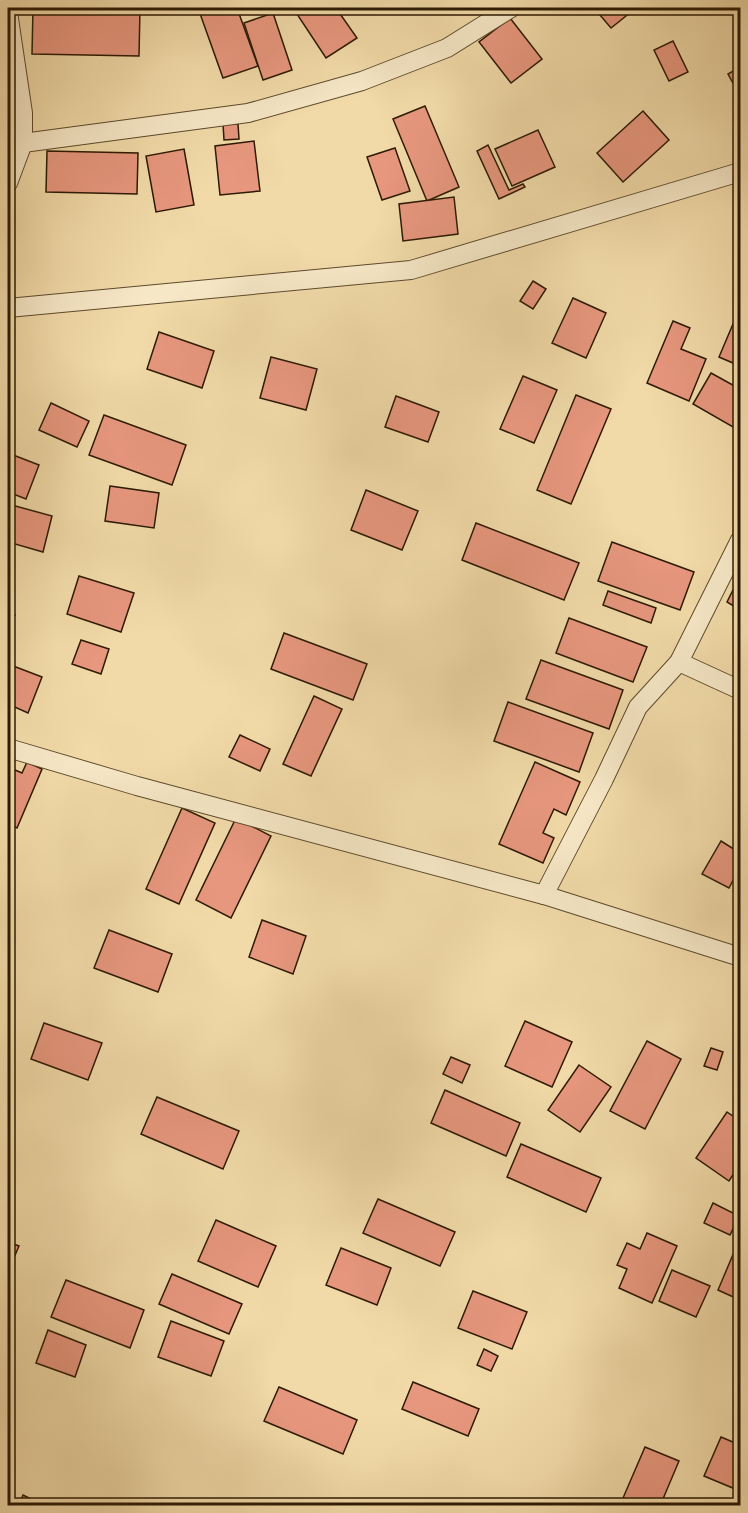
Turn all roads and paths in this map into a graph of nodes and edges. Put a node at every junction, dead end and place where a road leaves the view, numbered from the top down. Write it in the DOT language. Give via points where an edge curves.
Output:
graph roads {
  1 [pos="511,8"];
  2 [pos="8,12"];
  3 [pos="23,142"];
  4 [pos="741,172"];
  5 [pos="8,183"];
  6 [pos="8,308"];
  7 [pos="741,540"];
  8 [pos="679,662"];
  9 [pos="741,690"];
  10 [pos="8,748"];
  11 [pos="544,895"];
  12 [pos="741,957"];
  1 -- 3 [label="street" via="447,48 362,81 260,110"];
  2 -- 3 [label="street" via="23,113"];
  3 -- 5 [label="street"];
  4 -- 6 [label="street" via="411,270"];
  7 -- 8 [label="street"];
  8 -- 9 [label="street"];
  8 -- 11 [label="street" via="638,706"];
  10 -- 11 [label="street"];
  11 -- 12 [label="street"];
}
